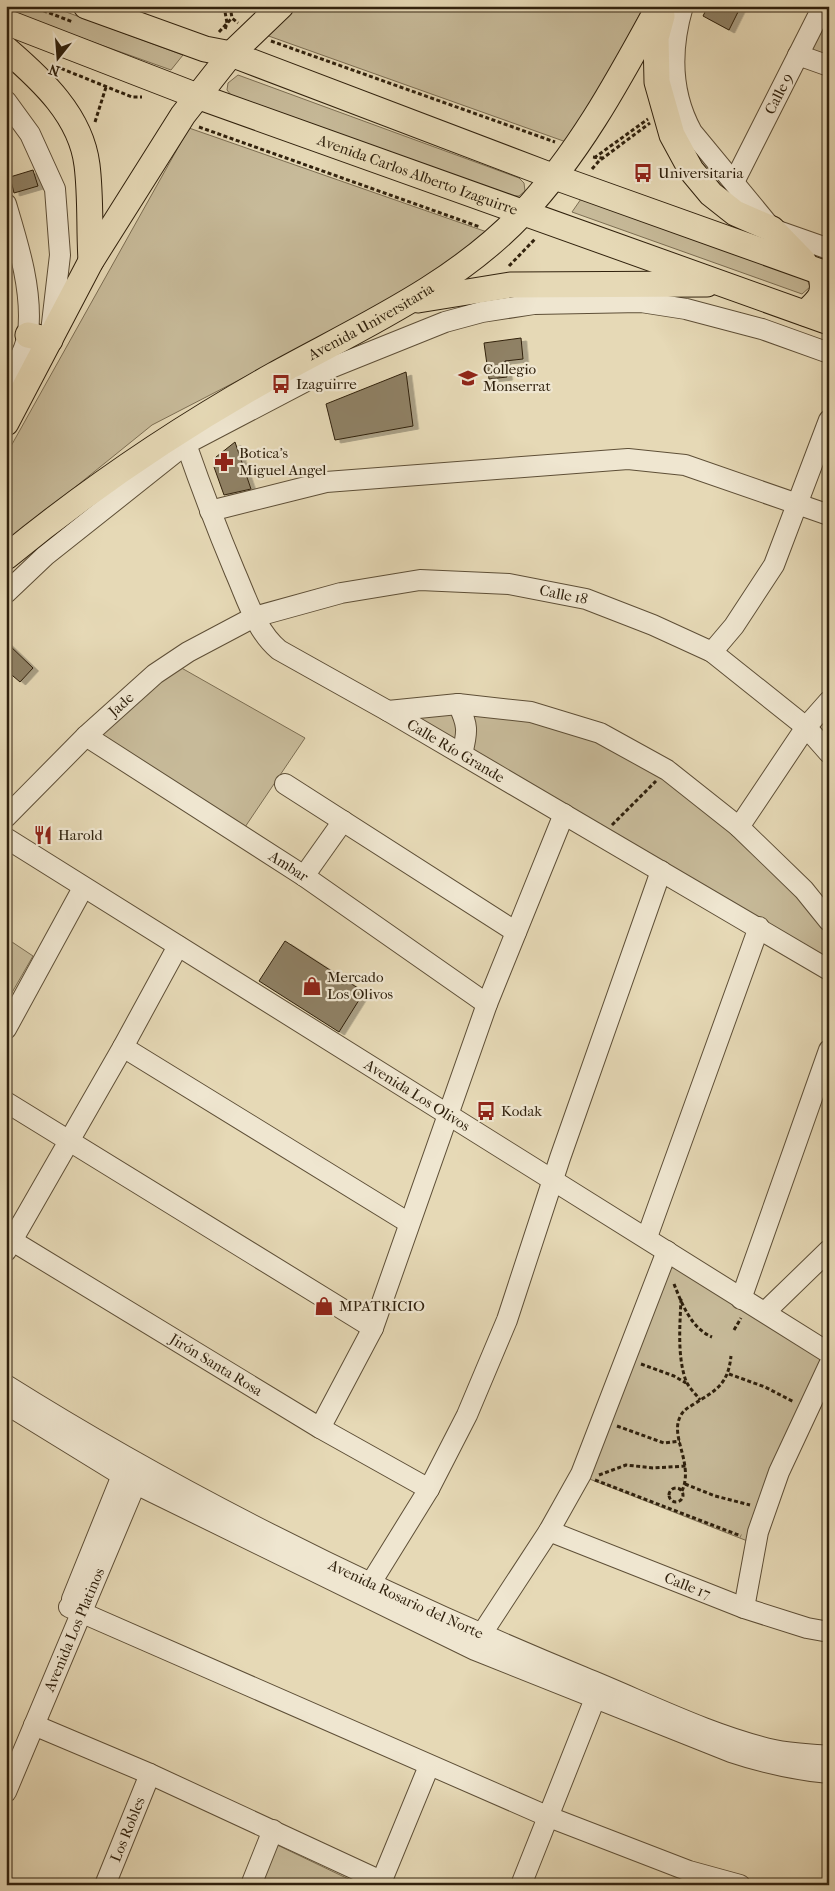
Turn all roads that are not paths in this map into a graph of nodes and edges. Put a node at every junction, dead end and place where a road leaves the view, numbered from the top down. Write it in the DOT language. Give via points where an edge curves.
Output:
graph roads {
  1 [pos="86,6"];
  2 [pos="281,6"];
  3 [pos="659,6"];
  4 [pos="664,6"];
  5 [pos="683,6"];
  6 [pos="823,6"];
  7 [pos="9,28"];
  8 [pos="222,46"];
  9 [pos="6,49"];
  10 [pos="798,55"];
  11 [pos="829,66"];
  12 [pos="6,100"];
  13 [pos="190,105"];
  14 [pos="552,176"];
  15 [pos="729,177"];
  16 [pos="6,204"];
  17 [pos="522,213"];
  18 [pos="772,229"];
  19 [pos="720,235"];
  20 [pos="829,249"];
  21 [pos="60,255"];
  22 [pos="91,261"];
  23 [pos="819,272"];
  24 [pos="726,285"];
  25 [pos="607,286"];
  26 [pos="410,301"];
  27 [pos="583,302"];
  28 [pos="805,313"];
  29 [pos="829,322"];
  30 [pos="39,338"];
  31 [pos="829,354"];
  32 [pos="327,359"];
  33 [pos="6,383"];
  34 [pos="829,420"];
  35 [pos="6,423"];
  36 [pos="186,444"];
  37 [pos="797,505"];
  38 [pos="210,511"];
  39 [pos="829,516"];
  40 [pos="6,557"];
  41 [pos="6,594"];
  42 [pos="254,617"];
  43 [pos="712,652"];
  44 [pos="829,701"];
  45 [pos="458,704"];
  46 [pos="388,711"];
  47 [pos="806,727"];
  48 [pos="86,736"];
  49 [pos="829,753"];
  50 [pos="462,754"];
  51 [pos="285,784"];
  52 [pos="564,814"];
  53 [pos="6,817"];
  54 [pos="343,821"];
  55 [pos="739,827"];
  56 [pos="6,838"];
  57 [pos="661,871"];
  58 [pos="304,876"];
  59 [pos="84,888"];
  60 [pos="829,921"];
  61 [pos="758,927"];
  62 [pos="516,932"];
  63 [pos="178,946"];
  64 [pos="829,970"];
  65 [pos="487,1004"];
  66 [pos="6,1029"];
  67 [pos="123,1047"];
  68 [pos="829,1050"];
  69 [pos="6,1102"];
  70 [pos="450,1115"];
  71 [pos="68,1141"];
  72 [pos="553,1180"];
  73 [pos="409,1223"];
  74 [pos="647,1237"];
  75 [pos="8,1243"];
  76 [pos="829,1250"];
  77 [pos="667,1252"];
  78 [pos="741,1307"];
  79 [pos="765,1312"];
  80 [pos="373,1328"];
  81 [pos="829,1353"];
  82 [pos="829,1365"];
  83 [pos="11,1404"];
  84 [pos="320,1428"];
  85 [pos="132,1472"];
  86 [pos="429,1489"];
  87 [pos="549,1531"];
  88 [pos="366,1590"];
  89 [pos="744,1608"];
  90 [pos="75,1610"];
  91 [pos="829,1632"];
  92 [pos="478,1642"];
  93 [pos="598,1691"];
  94 [pos="34,1725"];
  95 [pos="829,1756"];
  96 [pos="6,1757"];
  97 [pos="429,1766"];
  98 [pos="829,1773"];
  99 [pos="150,1774"];
  100 [pos="6,1792"];
  101 [pos="549,1817"];
  102 [pos="274,1830"];
  103 [pos="381,1883"];
  104 [pos="105,1885"];
  105 [pos="251,1885"];
  106 [pos="521,1885"];
  107 [pos="740,1885"];
  1 -- 8 [label="main road" via="205,49"];
  2 -- 8 [label="main road" via="252,34"];
  3 -- 14 [label="main road, Avenida Universitaria" via="606,103"];
  4 -- 18 [label="main road" via="656,38 657,82 672,136 691,170 711,194 735,213"];
  5 -- 15 [label="street" via="674,34 675,92 692,132"];
  6 -- 10 [label="street, Calle 9"];
  7 -- 13 [label="main road, Avenida Carlos Alberto Izaguirre"];
  8 -- 13 [label="main road"];
  8 -- 14 [label="main road"];
  9 -- 22 [label="main road" via="43,81 74,122 87,164"];
  10 -- 11 [label="street"];
  10 -- 15 [label="street, Calle 9"];
  12 -- 21 [label="street" via="30,134 55,189"];
  13 -- 17 [label="main road, Avenida Carlos Alberto Izaguirre"];
  13 -- 22 [label="main road"];
  14 -- 17 [label="main road, Avenida Universitaria"];
  14 -- 19 [label="main road"];
  15 -- 18 [label="street"];
  16 -- 30 [label="street" via="16,237 29,312"];
  17 -- 24 [label="main road, Avenida Carlos Alberto Izaguirre"];
  17 -- 26 [label="main road, Avenida Universitaria" via="465,263"];
  18 -- 19 [label="main road"];
  18 -- 20 [label="street"];
  18 -- 23 [label="main road"];
  19 -- 23 [label="main road"];
  21 -- 22 [label="street"];
  21 -- 30 [label="street"];
  22 -- 30 [label="main road"];
  23 -- 28 [label="main road" via="824,287 822,295"];
  24 -- 25 [label="main road"];
  24 -- 28 [label="main road, Avenida Carlos Alberto Izaguirre"];
  25 -- 26 [label="main road" via="510,285"];
  25 -- 27 [label="main road"];
  26 -- 32 [label="main road, Avenida Universitaria"];
  27 -- 31 [label="street" via="641,302 686,309 762,329"];
  27 -- 32 [label="street, Avenida Universitaria" via="534,304 482,312"];
  28 -- 29 [label="main road, Avenida Carlos Alberto Izaguirre"];
  30 -- 33 [label="street"];
  30 -- 35 [label="main road"];
  32 -- 36 [label="street, Avenida Universitaria"];
  32 -- 40 [label="main road, Avenida Universitaria" via="273,375 163,441 78,500"];
  34 -- 37 [label="street"];
  36 -- 38 [label="street, Calle Río Grande"];
  36 -- 41 [label="street, Avenida Universitaria" via="45,556"];
  37 -- 38 [label="street" via="685,465 628,459 326,482"];
  37 -- 39 [label="street"];
  37 -- 43 [label="street" via="774,565 734,626"];
  38 -- 42 [label="street, Calle Río Grande"];
  42 -- 43 [label="street, Calle 18" via="341,593 420,580 509,584 586,598"];
  42 -- 46 [label="street, Calle Río Grande" via="269,642 279,650"];
  42 -- 48 [label="street, Jade" via="188,652 156,674"];
  43 -- 47 [label="street, Calle 18"];
  44 -- 47 [label="street"];
  45 -- 46 [label="street"];
  45 -- 50 [label="street" via="467,722"];
  45 -- 55 [label="street" via="531,712 600,733 667,770"];
  46 -- 50 [label="street, Calle Río Grande"];
  47 -- 49 [label="street, Calle 18"];
  47 -- 55 [label="street"];
  48 -- 53 [label="street, Jade"];
  48 -- 58 [label="street, Ambar"];
  50 -- 52 [label="street, Calle Río Grande"];
  51 -- 54 [label="street"];
  52 -- 57 [label="street, Calle Río Grande"];
  52 -- 62 [label="street"];
  54 -- 58 [label="street"];
  54 -- 62 [label="street"];
  55 -- 60 [label="street" via="804,890"];
  56 -- 59 [label="street, Avenida Los Olivos"];
  57 -- 61 [label="street, Calle Río Grande"];
  57 -- 72 [label="street"];
  58 -- 65 [label="street, Ambar"];
  59 -- 63 [label="street, Avenida Los Olivos"];
  59 -- 66 [label="street"];
  61 -- 64 [label="street, Calle Río Grande"];
  61 -- 74 [label="street"];
  62 -- 65 [label="street"];
  63 -- 67 [label="street"];
  63 -- 70 [label="street, Avenida Los Olivos"];
  65 -- 70 [label="street"];
  67 -- 71 [label="street"];
  67 -- 73 [label="street"];
  68 -- 78 [label="street"];
  69 -- 71 [label="street"];
  70 -- 72 [label="street, Avenida Los Olivos"];
  70 -- 73 [label="street"];
  71 -- 75 [label="street"];
  71 -- 80 [label="street"];
  72 -- 74 [label="street, Avenida Los Olivos"];
  72 -- 86 [label="street" via="507,1320 467,1415"];
  73 -- 80 [label="street"];
  74 -- 77 [label="street, Avenida Los Olivos"];
  75 -- 84 [label="street, Jirón Santa Rosa"];
  76 -- 79 [label="street"];
  77 -- 78 [label="street, Avenida Los Olivos"];
  77 -- 87 [label="street" via="581,1474"];
  78 -- 79 [label="street, Avenida Los Olivos"];
  79 -- 81 [label="street, Avenida Los Olivos"];
  80 -- 84 [label="street"];
  82 -- 89 [label="street" via="779,1472 758,1532"];
  83 -- 85 [label="street, Avenida Rosario del Norte"];
  84 -- 86 [label="street, Jirón Santa Rosa"];
  85 -- 88 [label="street, Avenida Rosario del Norte"];
  85 -- 90 [label="street, Avenida Los Platinos"];
  86 -- 88 [label="street"];
  87 -- 89 [label="street, Calle 17"];
  87 -- 92 [label="street"];
  88 -- 92 [label="street, Avenida Rosario del Norte"];
  89 -- 91 [label="street, Calle 17"];
  90 -- 94 [label="street, Avenida Los Platinos"];
  90 -- 96 [label="street, Avenida Los Platinos"];
  90 -- 97 [label="street"];
  92 -- 93 [label="street, Avenida Rosario del Norte"];
  93 -- 95 [label="street, Avenida Rosario del Norte" via="775,1751"];
  93 -- 98 [label="street, Avenida Rosario del Norte" via="748,1758 797,1770"];
  93 -- 101 [label="street"];
  94 -- 99 [label="street"];
  94 -- 100 [label="street, Avenida Los Platinos"];
  97 -- 101 [label="street"];
  97 -- 103 [label="street"];
  99 -- 102 [label="street"];
  99 -- 104 [label="street, Los Robles"];
  101 -- 106 [label="street"];
  101 -- 107 [label="street" via="689,1871"];
  102 -- 103 [label="street"];
  102 -- 105 [label="street"];
}
